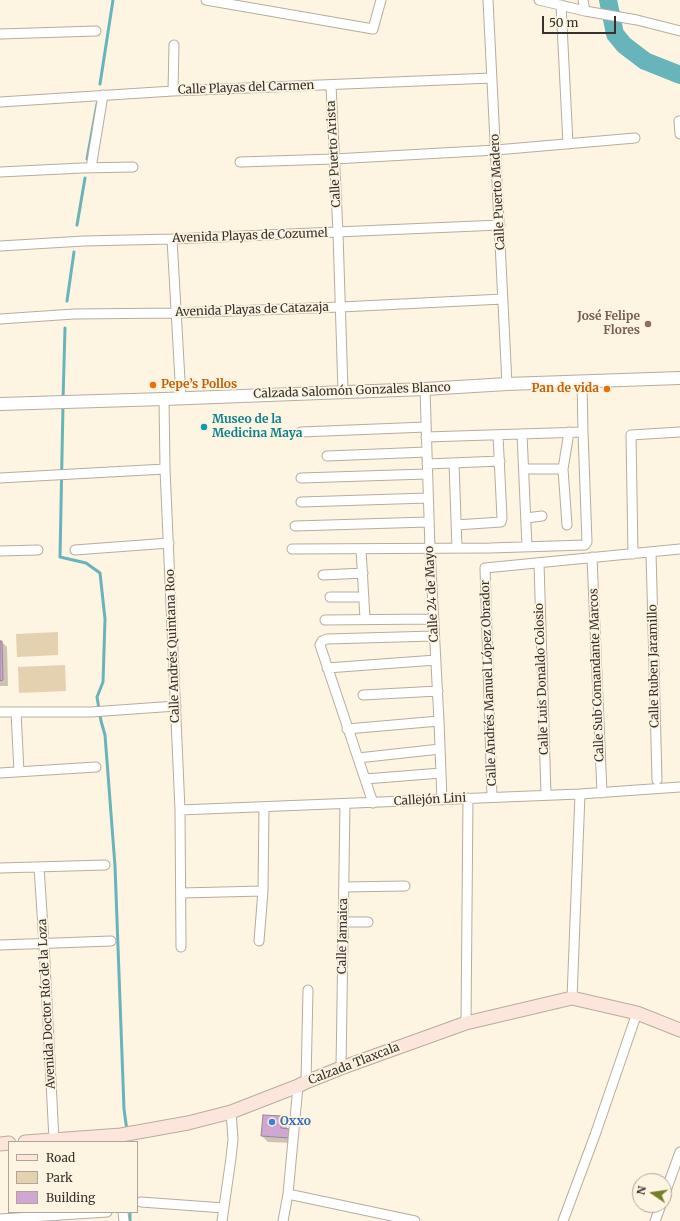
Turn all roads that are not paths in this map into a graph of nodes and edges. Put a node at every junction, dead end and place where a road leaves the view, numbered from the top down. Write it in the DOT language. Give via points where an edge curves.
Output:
graph roads {
  1 [pos="206,0"];
  2 [pos="381,0"];
  3 [pos="488,0"];
  4 [pos="539,0"];
  5 [pos="583,0"];
  6 [pos="561,5"];
  7 [pos="585,10"];
  8 [pos="96,31"];
  9 [pos="680,31"];
  10 [pos="0,34"];
  11 [pos="174,45"];
  12 [pos="492,78"];
  13 [pos="331,85"];
  14 [pos="173,91"];
  15 [pos="103,95"];
  16 [pos="0,102"];
  17 [pos="679,121"];
  18 [pos="680,134"];
  19 [pos="635,138"];
  20 [pos="568,144"];
  21 [pos="496,150"];
  22 [pos="334,159"];
  23 [pos="240,162"];
  24 [pos="132,167"];
  25 [pos="91,168"];
  26 [pos="0,172"];
  27 [pos="500,225"];
  28 [pos="338,232"];
  29 [pos="172,239"];
  30 [pos="0,246"];
  31 [pos="503,299"];
  32 [pos="341,307"];
  33 [pos="176,313"];
  34 [pos="0,319"];
  35 [pos="680,378"];
  36 [pos="582,382"];
  37 [pos="507,384"];
  38 [pos="425,389"];
  39 [pos="343,391"];
  40 [pos="181,398"];
  41 [pos="164,399"];
  42 [pos="0,404"];
  43 [pos="426,427"];
  44 [pos="301,432"];
  45 [pos="569,432"];
  46 [pos="583,432"];
  47 [pos="680,432"];
  48 [pos="522,434"];
  49 [pos="498,435"];
  50 [pos="426,437"];
  51 [pos="426,452"];
  52 [pos="327,456"];
  53 [pos="500,461"];
  54 [pos="454,463"];
  55 [pos="427,464"];
  56 [pos="165,469"];
  57 [pos="524,469"];
  58 [pos="563,469"];
  59 [pos="427,474"];
  60 [pos="0,478"];
  61 [pos="301,478"];
  62 [pos="428,498"];
  63 [pos="301,502"];
  64 [pos="542,516"];
  65 [pos="526,518"];
  66 [pos="428,522"];
  67 [pos="456,525"];
  68 [pos="567,525"];
  69 [pos="295,526"];
  70 [pos="169,543"];
  71 [pos="527,547"];
  72 [pos="457,548"];
  73 [pos="292,549"];
  74 [pos="361,549"];
  75 [pos="430,549"];
  76 [pos="680,549"];
  77 [pos="38,550"];
  78 [pos="75,550"];
  79 [pos="0,551"];
  80 [pos="651,552"];
  81 [pos="633,554"];
  82 [pos="592,557"];
  83 [pos="539,563"];
  84 [pos="362,572"];
  85 [pos="323,575"];
  86 [pos="330,597"];
  87 [pos="364,597"];
  88 [pos="365,619"];
  89 [pos="434,619"];
  90 [pos="325,620"];
  91 [pos="434,636"];
  92 [pos="436,660"];
  93 [pos="327,668"];
  94 [pos="438,691"];
  95 [pos="363,695"];
  96 [pos="176,706"];
  97 [pos="0,712"];
  98 [pos="16,712"];
  99 [pos="439,721"];
  100 [pos="347,729"];
  101 [pos="440,749"];
  102 [pos="358,758"];
  103 [pos="96,767"];
  104 [pos="19,772"];
  105 [pos="0,773"];
  106 [pos="441,773"];
  107 [pos="365,779"];
  108 [pos="657,780"];
  109 [pos="680,787"];
  110 [pos="602,793"];
  111 [pos="580,794"];
  112 [pos="546,796"];
  113 [pos="492,797"];
  114 [pos="468,798"];
  115 [pos="442,800"];
  116 [pos="373,803"];
  117 [pos="345,804"];
  118 [pos="264,807"];
  119 [pos="180,810"];
  120 [pos="105,865"];
  121 [pos="39,867"];
  122 [pos="0,868"];
  123 [pos="344,886"];
  124 [pos="405,886"];
  125 [pos="263,892"];
  126 [pos="181,893"];
  127 [pos="343,922"];
  128 [pos="368,922"];
  129 [pos="111,941"];
  130 [pos="259,941"];
  131 [pos="44,944"];
  132 [pos="0,946"];
  133 [pos="180,947"];
  134 [pos="308,990"];
  135 [pos="572,998"];
  136 [pos="637,1013"];
  137 [pos="466,1023"];
  138 [pos="680,1030"];
  139 [pos="341,1068"];
  140 [pos="302,1084"];
  141 [pos="231,1112"];
  142 [pos="54,1140"];
  143 [pos="40,1141"];
  144 [pos="680,1152"];
  145 [pos="672,1174"];
  146 [pos="288,1194"];
  147 [pos="141,1202"];
  148 [pos="224,1208"];
  149 [pos="92,1213"];
  150 [pos="0,1219"];
  151 [pos="222,1221"];
  152 [pos="283,1221"];
  153 [pos="415,1221"];
  154 [pos="563,1221"];
  1 -- 2 [label="street" via="373,29"];
  3 -- 12 [label="street, Calle Puerto Madero"];
  4 -- 6 [label="street"];
  5 -- 7 [label="street"];
  6 -- 7 [label="street"];
  6 -- 20 [label="street"];
  7 -- 9 [label="street"];
  8 -- 10 [label="street"];
  11 -- 14 [label="street"];
  12 -- 13 [label="street, Calle Playas del Carmen"];
  12 -- 21 [label="street, Calle Puerto Madero"];
  13 -- 14 [label="street, Calle Playas del Carmen"];
  13 -- 22 [label="street, Calle Puerto Arista"];
  14 -- 15 [label="street, Calle Playas del Carmen"];
  15 -- 16 [label="street, Calle Playas del Carmen"];
  15 -- 25 [label="street"];
  17 -- 18 [label="street"];
  19 -- 20 [label="street"];
  20 -- 21 [label="street"];
  21 -- 22 [label="street"];
  21 -- 27 [label="street, Calle Puerto Madero"];
  22 -- 23 [label="street"];
  22 -- 28 [label="street, Calle Puerto Arista"];
  24 -- 25 [label="street"];
  25 -- 26 [label="street"];
  27 -- 28 [label="street, Avenida Playas de Cozumel"];
  27 -- 31 [label="street, Calle Puerto Madero"];
  28 -- 29 [label="street, Avenida Playas de Cozumel"];
  28 -- 32 [label="street, Calle Puerto Arista"];
  29 -- 30 [label="street, Avenida Playas de Cozumel"];
  29 -- 33 [label="street"];
  31 -- 32 [label="street, Avenida Playas de Catazaja"];
  31 -- 37 [label="street, Calle Puerto Madero"];
  32 -- 33 [label="street, Avenida Playas de Catazaja"];
  32 -- 39 [label="street, Calle Puerto Arista"];
  33 -- 34 [label="street, Avenida Playas de Catazaja" via="74,314"];
  33 -- 40 [label="street"];
  35 -- 36 [label="street, Calzada Salomón Gonzales Blanco"];
  36 -- 37 [label="street, Calzada Salomón Gonzales Blanco"];
  36 -- 46 [label="street"];
  37 -- 38 [label="street, Calzada Salomón Gonzales Blanco"];
  38 -- 39 [label="street, Calzada Salomón Gonzales Blanco"];
  38 -- 43 [label="street, Calle 24 de Mayo"];
  39 -- 40 [label="street, Calzada Salomón Gonzales Blanco"];
  40 -- 41 [label="street, Calzada Salomón Gonzales Blanco"];
  41 -- 42 [label="street, Calzada Salomón Gonzales Blanco"];
  41 -- 56 [label="street, Calle Andrés Quintana Roo"];
  43 -- 44 [label="street"];
  43 -- 50 [label="street, Calle 24 de Mayo"];
  45 -- 46 [label="street"];
  45 -- 48 [label="street"];
  45 -- 58 [label="street"];
  46 -- 71 [label="street" via="588,542 585,545"];
  47 -- 81 [label="street" via="631,435"];
  48 -- 49 [label="street"];
  48 -- 57 [label="street"];
  49 -- 50 [label="street"];
  49 -- 53 [label="street"];
  50 -- 51 [label="street, Calle 24 de Mayo"];
  51 -- 52 [label="street"];
  51 -- 55 [label="street, Calle 24 de Mayo"];
  53 -- 54 [label="street"];
  53 -- 67 [label="street" via="501,522"];
  54 -- 55 [label="street"];
  54 -- 67 [label="street"];
  55 -- 59 [label="street, Calle 24 de Mayo"];
  56 -- 60 [label="street"];
  56 -- 70 [label="street, Calle Andrés Quintana Roo"];
  57 -- 58 [label="street"];
  57 -- 65 [label="street"];
  58 -- 68 [label="street"];
  59 -- 61 [label="street"];
  59 -- 62 [label="street, Calle 24 de Mayo"];
  62 -- 63 [label="street"];
  62 -- 66 [label="street, Calle 24 de Mayo"];
  64 -- 65 [label="street"];
  65 -- 71 [label="street"];
  66 -- 69 [label="street"];
  66 -- 75 [label="street, Calle 24 de Mayo"];
  67 -- 72 [label="street"];
  70 -- 78 [label="street"];
  70 -- 96 [label="street, Calle Andrés Quintana Roo"];
  71 -- 72 [label="street"];
  72 -- 75 [label="street"];
  73 -- 74 [label="street"];
  74 -- 75 [label="street"];
  74 -- 84 [label="street"];
  75 -- 89 [label="street, Calle 24 de Mayo"];
  76 -- 80 [label="street"];
  77 -- 79 [label="street"];
  80 -- 81 [label="street"];
  80 -- 108 [label="street, Calle Ruben Jaramillo"];
  81 -- 82 [label="street"];
  82 -- 83 [label="street"];
  82 -- 110 [label="street, Calle Sub Comandante Marcos"];
  83 -- 112 [label="street, Calle Luis Donaldo Colosio"];
  83 -- 113 [label="street, Calle Andrés Manuel López Obrador" via="485,568"];
  84 -- 85 [label="street"];
  84 -- 87 [label="street"];
  86 -- 87 [label="street"];
  87 -- 88 [label="street"];
  88 -- 89 [label="street"];
  88 -- 90 [label="street"];
  89 -- 91 [label="street, Calle 24 de Mayo"];
  91 -- 92 [label="street, Calle 24 de Mayo"];
  91 -- 93 [label="street" via="326,639 320,645"];
  92 -- 93 [label="street"];
  92 -- 94 [label="street, Calle 24 de Mayo"];
  93 -- 100 [label="street"];
  94 -- 95 [label="street"];
  94 -- 99 [label="street, Calle 24 de Mayo"];
  96 -- 98 [label="street" via="91,712"];
  96 -- 119 [label="street, Calle Andrés Quintana Roo"];
  97 -- 98 [label="street"];
  98 -- 104 [label="street"];
  99 -- 100 [label="street"];
  99 -- 101 [label="street, Calle 24 de Mayo"];
  100 -- 102 [label="street"];
  101 -- 102 [label="street"];
  101 -- 106 [label="street, Calle 24 de Mayo"];
  102 -- 107 [label="street"];
  103 -- 104 [label="street"];
  104 -- 105 [label="street"];
  106 -- 107 [label="street"];
  106 -- 115 [label="street, Calle 24 de Mayo"];
  107 -- 116 [label="street"];
  109 -- 110 [label="street, Callejón Lini"];
  110 -- 111 [label="street, Callejón Lini"];
  111 -- 112 [label="street, Callejón Lini"];
  111 -- 135 [label="street"];
  112 -- 113 [label="street, Callejón Lini"];
  113 -- 114 [label="street, Callejón Lini"];
  114 -- 115 [label="street, Callejón Lini"];
  114 -- 137 [label="street"];
  115 -- 116 [label="street, Callejón Lini"];
  116 -- 117 [label="street, Callejón Lini"];
  117 -- 118 [label="street, Callejón Lini"];
  117 -- 123 [label="street, Calle Jamaica"];
  118 -- 119 [label="street, Callejón Lini"];
  118 -- 125 [label="street"];
  119 -- 126 [label="street, Calle Andrés Quintana Roo"];
  120 -- 121 [label="street"];
  121 -- 122 [label="street"];
  121 -- 131 [label="street, Avenida Doctor Río de la Loza"];
  123 -- 124 [label="street"];
  123 -- 127 [label="street, Calle Jamaica"];
  125 -- 126 [label="street"];
  125 -- 130 [label="street"];
  126 -- 133 [label="street, Calle Andrés Quintana Roo"];
  127 -- 128 [label="street"];
  127 -- 139 [label="street, Calle Jamaica"];
  129 -- 131 [label="street"];
  131 -- 132 [label="street"];
  131 -- 142 [label="street, Avenida Doctor Río de la Loza"];
  134 -- 140 [label="street"];
  135 -- 136 [label="main road, Calzada Tlaxcala"];
  135 -- 137 [label="main road, Calzada Tlaxcala"];
  136 -- 138 [label="main road, Calzada Tlaxcala"];
  136 -- 154 [label="street"];
  137 -- 139 [label="main road, Calzada Tlaxcala"];
  139 -- 140 [label="main road, Calzada Tlaxcala"];
  140 -- 141 [label="main road, Calzada Tlaxcala"];
  140 -- 146 [label="street"];
  141 -- 142 [label="main road, Calzada Tlaxcala" via="126,1134"];
  141 -- 148 [label="street" via="233,1139"];
  142 -- 143 [label="main road, Calzada Tlaxcala"];
  144 -- 145 [label="street"];
  146 -- 152 [label="street"];
  146 -- 153 [label="street"];
  147 -- 148 [label="street"];
  148 -- 151 [label="street"];
  149 -- 150 [label="street"];
}
